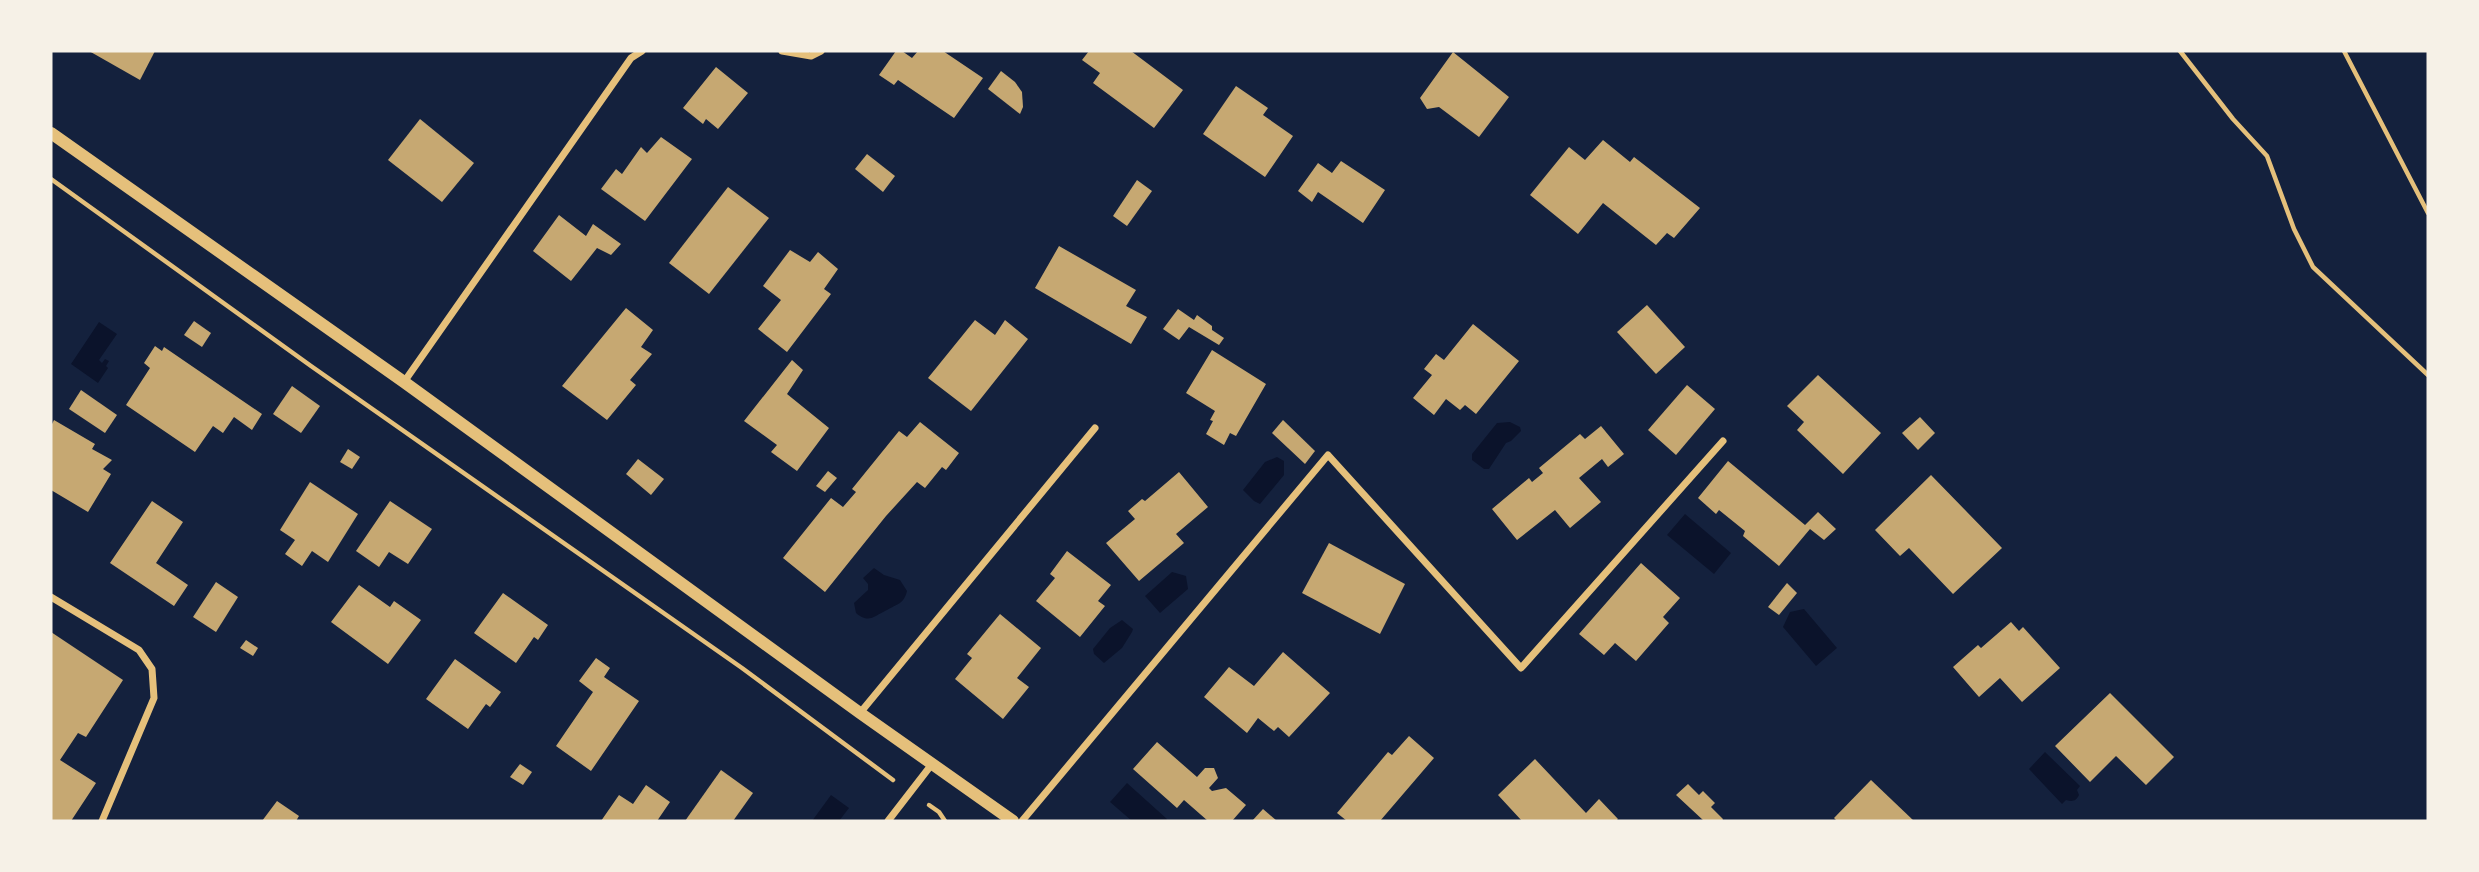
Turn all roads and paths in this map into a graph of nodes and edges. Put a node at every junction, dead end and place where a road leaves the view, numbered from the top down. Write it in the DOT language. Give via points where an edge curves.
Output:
graph roads {
  1 [pos="642,51"];
  2 [pos="782,51"];
  3 [pos="821,51"];
  4 [pos="2180,51"];
  5 [pos="2344,51"];
  6 [pos="51,133"];
  7 [pos="51,179"];
  8 [pos="2428,213"];
  9 [pos="2428,375"];
  10 [pos="404,382"];
  11 [pos="1095,428"];
  12 [pos="1723,441"];
  13 [pos="51,597"];
  14 [pos="860,713"];
  15 [pos="932,764"];
  16 [pos="911,792"];
  17 [pos="102,821"];
  18 [pos="888,821"];
  19 [pos="945,821"];
  20 [pos="1013,821"];
  21 [pos="1022,821"];
  1 -- 10 [label="street" via="631,58"];
  2 -- 3 [label="street" via="811,56"];
  4 -- 9 [label="path" via="2267,156 2312,267"];
  5 -- 8 [label="path"];
  6 -- 10 [label="street"];
  7 -- 16 [label="path"];
  10 -- 14 [label="street"];
  11 -- 14 [label="street"];
  12 -- 21 [label="street" via="1521,668 1328,455"];
  13 -- 17 [label="street" via="139,650 152,669 154,698"];
  14 -- 15 [label="street"];
  15 -- 16 [label="street"];
  15 -- 20 [label="street"];
  16 -- 18 [label="street"];
  16 -- 19 [label="path"];
}
